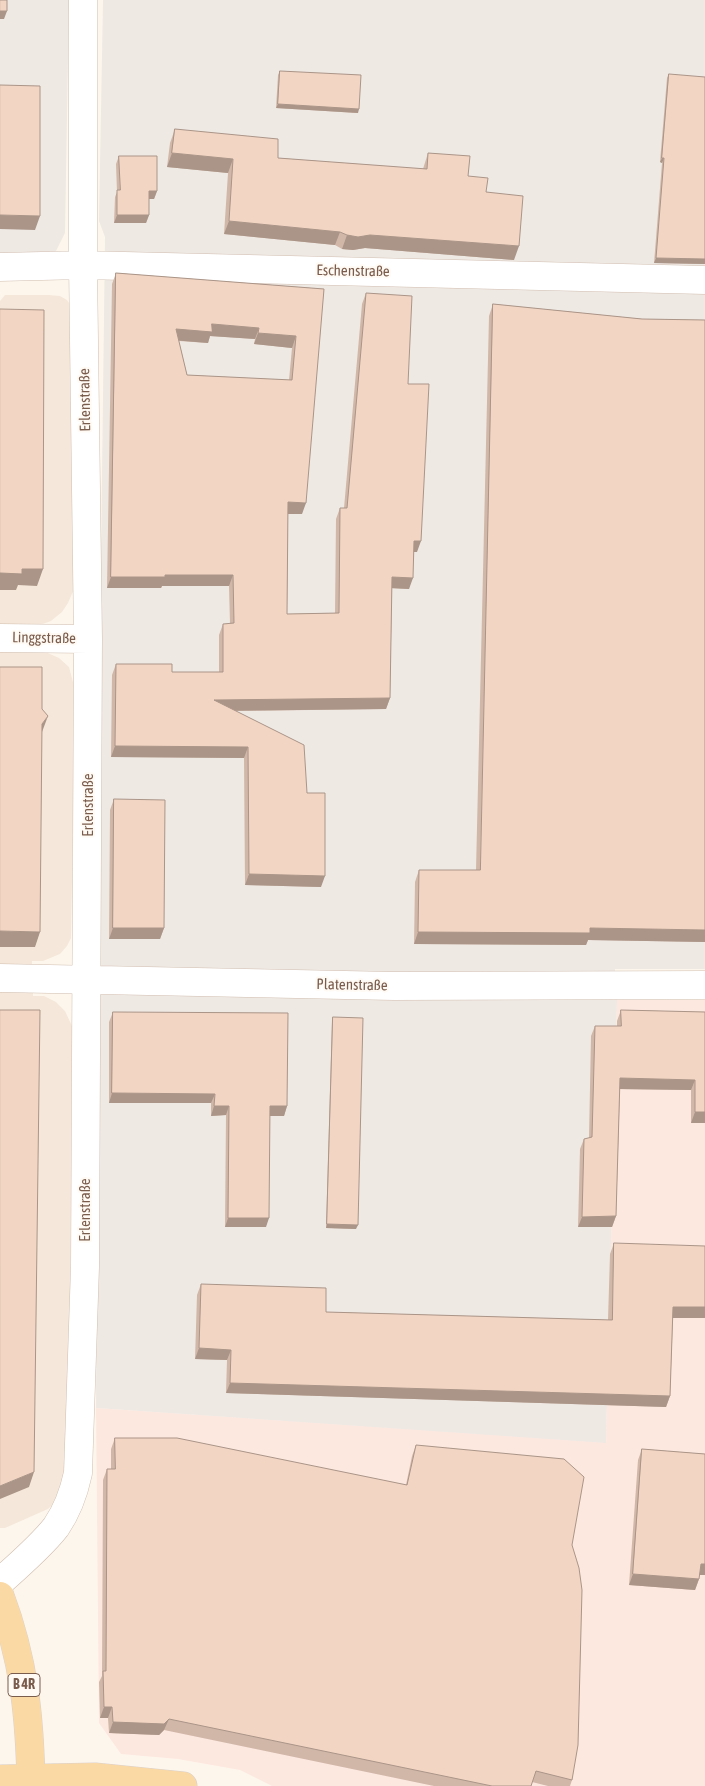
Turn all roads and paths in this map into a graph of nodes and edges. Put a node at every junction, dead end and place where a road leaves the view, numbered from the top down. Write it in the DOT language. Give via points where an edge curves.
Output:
graph roads {
  1 [pos="83,0"];
  2 [pos="83,265"];
  3 [pos="0,267"];
  4 [pos="705,280"];
  5 [pos="0,638"];
  6 [pos="88,639"];
  7 [pos="0,978"];
  8 [pos="87,980"];
  9 [pos="705,985"];
  10 [pos="0,1582"];
  11 [pos="0,1596"];
  12 [pos="0,1779"];
  13 [pos="31,1782"];
  14 [pos="184,1786"];
  1 -- 2 [label="street, Erlenstraße"];
  2 -- 3 [label="street, Eschenstraße"];
  2 -- 4 [label="street, Eschenstraße"];
  2 -- 6 [label="street, Erlenstraße"];
  5 -- 6 [label="street, Linggstraße"];
  6 -- 8 [label="street, Erlenstraße"];
  7 -- 8 [label="street, Platenstraße"];
  8 -- 9 [label="street, Platenstraße" via="394,986"];
  8 -- 10 [label="street, Erlenstraße" via="85,1267 78,1474 74,1491 56,1527"];
  11 -- 13 [label="main road, B 4R" via="13,1633 25,1690"];
  12 -- 13 [label="main road"];
  13 -- 14 [label="main road" via="94,1777"];
}
